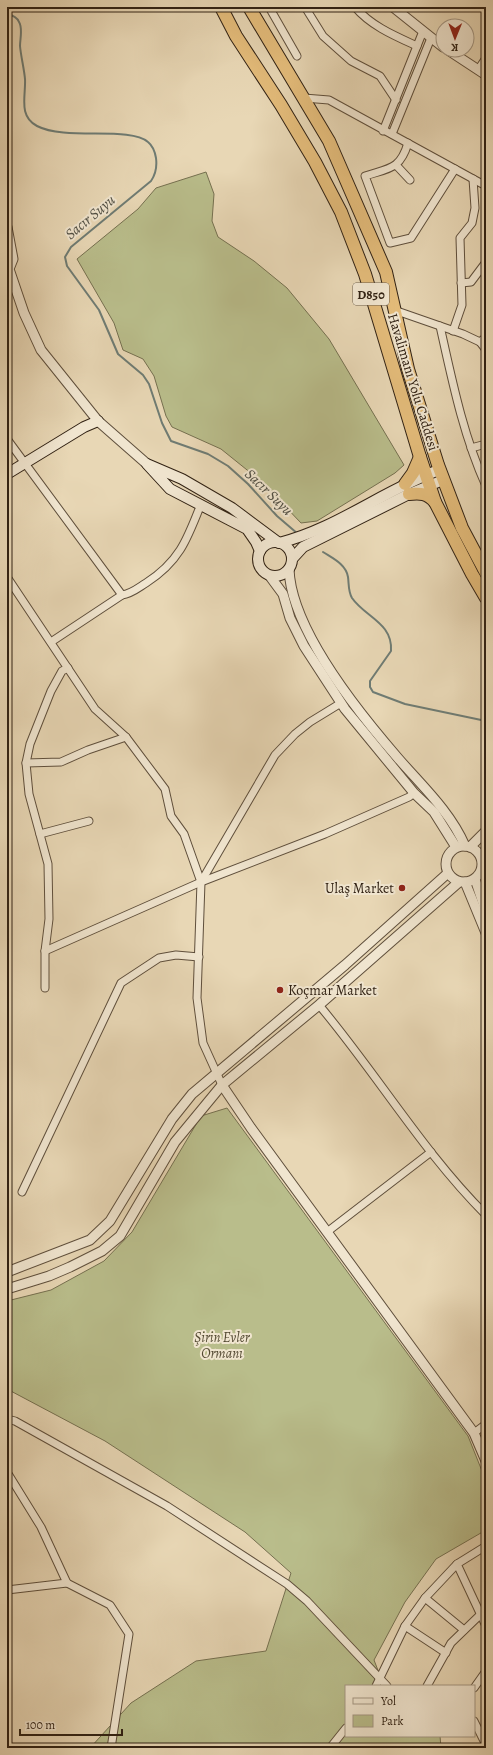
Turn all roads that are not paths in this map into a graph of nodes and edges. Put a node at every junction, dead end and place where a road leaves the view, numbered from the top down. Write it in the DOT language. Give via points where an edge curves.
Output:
graph roads {
  1 [pos="221,7"];
  2 [pos="249,7"];
  3 [pos="269,7"];
  4 [pos="305,7"];
  5 [pos="355,7"];
  6 [pos="393,7"];
  7 [pos="423,31"];
  8 [pos="431,38"];
  9 [pos="435,41"];
  10 [pos="417,46"];
  11 [pos="297,56"];
  12 [pos="460,58"];
  13 [pos="486,58"];
  14 [pos="482,72"];
  15 [pos="304,98"];
  16 [pos="396,100"];
  17 [pos="383,131"];
  18 [pos="392,134"];
  19 [pos="408,143"];
  20 [pos="396,165"];
  21 [pos="455,169"];
  22 [pos="473,179"];
  23 [pos="410,180"];
  24 [pos="486,186"];
  25 [pos="7,227"];
  26 [pos="10,260"];
  27 [pos="486,262"];
  28 [pos="461,284"];
  29 [pos="394,310"];
  30 [pos="440,326"];
  31 [pos="453,331"];
  32 [pos="486,337"];
  33 [pos="480,342"];
  34 [pos="486,350"];
  35 [pos="98,421"];
  36 [pos="7,440"];
  37 [pos="486,444"];
  38 [pos="471,448"];
  39 [pos="420,457"];
  40 [pos="24,464"];
  41 [pos="147,464"];
  42 [pos="7,474"];
  43 [pos="441,475"];
  44 [pos="428,480"];
  45 [pos="486,486"];
  46 [pos="407,489"];
  47 [pos="435,502"];
  48 [pos="201,504"];
  49 [pos="279,543"];
  50 [pos="260,551"];
  51 [pos="292,559"];
  52 [pos="289,569"];
  53 [pos="486,573"];
  54 [pos="268,575"];
  55 [pos="7,577"];
  56 [pos="122,595"];
  57 [pos="486,598"];
  58 [pos="51,642"];
  59 [pos="68,668"];
  60 [pos="341,704"];
  61 [pos="126,737"];
  62 [pos="26,763"];
  63 [pos="414,793"];
  64 [pos="89,821"];
  65 [pos="486,831"];
  66 [pos="40,834"];
  67 [pos="468,846"];
  68 [pos="456,848"];
  69 [pos="484,856"];
  70 [pos="448,873"];
  71 [pos="475,879"];
  72 [pos="201,882"];
  73 [pos="462,882"];
  74 [pos="486,912"];
  75 [pos="486,933"];
  76 [pos="45,951"];
  77 [pos="199,957"];
  78 [pos="45,988"];
  79 [pos="319,1005"];
  80 [pos="216,1073"];
  81 [pos="222,1085"];
  82 [pos="431,1152"];
  83 [pos="22,1192"];
  84 [pos="486,1215"];
  85 [pos="327,1232"];
  86 [pos="7,1272"];
  87 [pos="7,1289"];
  88 [pos="7,1419"];
  89 [pos="486,1424"];
  90 [pos="474,1433"];
  91 [pos="486,1461"];
  92 [pos="7,1472"];
  93 [pos="486,1546"];
  94 [pos="457,1564"];
  95 [pos="67,1583"];
  96 [pos="7,1590"];
  97 [pos="425,1598"];
  98 [pos="481,1614"];
  99 [pos="405,1626"];
  100 [pos="486,1626"];
  101 [pos="464,1630"];
  102 [pos="446,1653"];
  103 [pos="486,1671"];
  104 [pos="378,1683"];
  105 [pos="428,1685"];
  106 [pos="475,1687"];
  107 [pos="475,1723"];
  108 [pos="345,1729"];
  109 [pos="486,1746"];
  110 [pos="111,1748"];
  111 [pos="330,1748"];
  1 -- 39 [label="highway, Havalimanı Yolu Caddesi / D850" via="236,36 315,162 341,212 365,274"];
  2 -- 15 [label="highway, Havalimanı Yolu Caddesi / D850"];
  3 -- 11 [label="street"];
  4 -- 16 [label="street" via="323,36 351,61 380,76"];
  5 -- 10 [label="street" via="387,32"];
  6 -- 7 [label="street"];
  7 -- 8 [label="street"];
  7 -- 10 [label="street"];
  8 -- 9 [label="street"];
  8 -- 18 [label="street"];
  10 -- 16 [label="street"];
  12 -- 14 [label="street"];
  13 -- 14 [label="street"];
  15 -- 17 [label="street" via="328,100"];
  15 -- 29 [label="highway, Havalimanı Yolu Caddesi / D850" via="329,141 386,272"];
  16 -- 17 [label="street"];
  17 -- 18 [label="street"];
  18 -- 19 [label="street"];
  19 -- 20 [label="street" via="404,157"];
  19 -- 21 [label="street"];
  20 -- 21 [label="street" via="365,176 390,243 411,238"];
  20 -- 23 [label="street"];
  21 -- 22 [label="street"];
  22 -- 24 [label="street"];
  22 -- 28 [label="street" via="475,208 472,223 460,238"];
  25 -- 26 [label="street"];
  26 -- 35 [label="street" via="9,269 24,313 41,350"];
  27 -- 28 [label="street" via="471,282"];
  28 -- 31 [label="street" via="462,305"];
  29 -- 30 [label="street"];
  29 -- 43 [label="highway, Havalimanı Yolu Caddesi / D850" via="408,369"];
  30 -- 31 [label="street"];
  30 -- 38 [label="street" via="458,405"];
  31 -- 33 [label="street"];
  32 -- 33 [label="street"];
  33 -- 34 [label="street"];
  35 -- 40 [label="main road"];
  35 -- 41 [label="street"];
  36 -- 40 [label="street"];
  37 -- 38 [label="street"];
  38 -- 45 [label="street"];
  39 -- 44 [label="highway, Havalimanı Yolu Caddesi / D850"];
  39 -- 46 [label="highway"];
  40 -- 42 [label="main road"];
  40 -- 56 [label="street"];
  41 -- 48 [label="main road" via="170,489"];
  41 -- 49 [label="main road" via="182,479 232,508"];
  43 -- 44 [label="main road"];
  43 -- 53 [label="highway, Havalimanı Yolu Caddesi / D850" via="462,528"];
  44 -- 46 [label="main road"];
  44 -- 47 [label="highway, Havalimanı Yolu Caddesi / D850"];
  46 -- 47 [label="highway" via="423,492"];
  46 -- 49 [label="main road" via="310,534"];
  46 -- 51 [label="main road" via="303,547"];
  47 -- 57 [label="highway, Havalimanı Yolu Caddesi / D850"];
  48 -- 50 [label="main road" via="247,529"];
  48 -- 56 [label="street" via="175,559 160,574 129,594"];
  49 -- 50 [label="main road" via="268,544"];
  49 -- 51 [label="main road" via="288,549"];
  50 -- 54 [label="main road" via="260,567"];
  51 -- 52 [label="main road"];
  52 -- 54 [label="main road" via="280,576"];
  52 -- 67 [label="street" via="290,586 297,606 316,646 366,719 434,798"];
  54 -- 60 [label="street" via="283,594 290,618 304,646"];
  55 -- 58 [label="street"];
  56 -- 58 [label="street"];
  58 -- 59 [label="street"];
  59 -- 61 [label="street" via="95,709"];
  59 -- 62 [label="street" via="62,671 51,691 30,744"];
  60 -- 63 [label="street"];
  60 -- 72 [label="street" via="310,722 275,756"];
  61 -- 62 [label="street" via="61,762"];
  61 -- 72 [label="street" via="165,789 171,816 184,834"];
  62 -- 66 [label="street" via="29,794"];
  63 -- 68 [label="street" via="434,812"];
  63 -- 72 [label="street" via="409,798 325,834"];
  64 -- 66 [label="street"];
  65 -- 67 [label="street"];
  66 -- 76 [label="street" via="48,864 49,919"];
  67 -- 68 [label="street"];
  67 -- 69 [label="street"];
  68 -- 70 [label="street" via="447,856"];
  69 -- 71 [label="street" via="481,870"];
  70 -- 73 [label="street" via="453,879"];
  70 -- 80 [label="street"];
  71 -- 73 [label="street"];
  71 -- 74 [label="street"];
  72 -- 76 [label="street"];
  72 -- 77 [label="street"];
  73 -- 75 [label="street"];
  73 -- 79 [label="street"];
  76 -- 78 [label="street"];
  77 -- 80 [label="street" via="197,998 202,1043"];
  77 -- 83 [label="street" via="176,955 159,958 121,983"];
  79 -- 81 [label="street"];
  79 -- 82 [label="street"];
  80 -- 81 [label="street"];
  80 -- 86 [label="street" via="192,1094 172,1119 110,1221 90,1240"];
  81 -- 85 [label="street"];
  81 -- 87 [label="street" via="175,1142 120,1236 102,1251 70,1267"];
  82 -- 84 [label="street" via="465,1194"];
  82 -- 85 [label="street"];
  85 -- 90 [label="street"];
  88 -- 104 [label="street" via="15,1421 138,1489 287,1584 307,1601"];
  89 -- 90 [label="street"];
  90 -- 91 [label="street"];
  92 -- 95 [label="street" via="41,1527"];
  93 -- 94 [label="street"];
  94 -- 97 [label="street"];
  94 -- 98 [label="street"];
  95 -- 96 [label="street"];
  95 -- 110 [label="street" via="110,1605 129,1634"];
  97 -- 99 [label="street"];
  97 -- 101 [label="street"];
  98 -- 100 [label="street"];
  98 -- 101 [label="street"];
  99 -- 102 [label="street"];
  99 -- 104 [label="street"];
  101 -- 102 [label="street" via="451,1643"];
  102 -- 105 [label="street"];
  103 -- 106 [label="street"];
  107 -- 109 [label="street"];
  108 -- 111 [label="street"];
}
